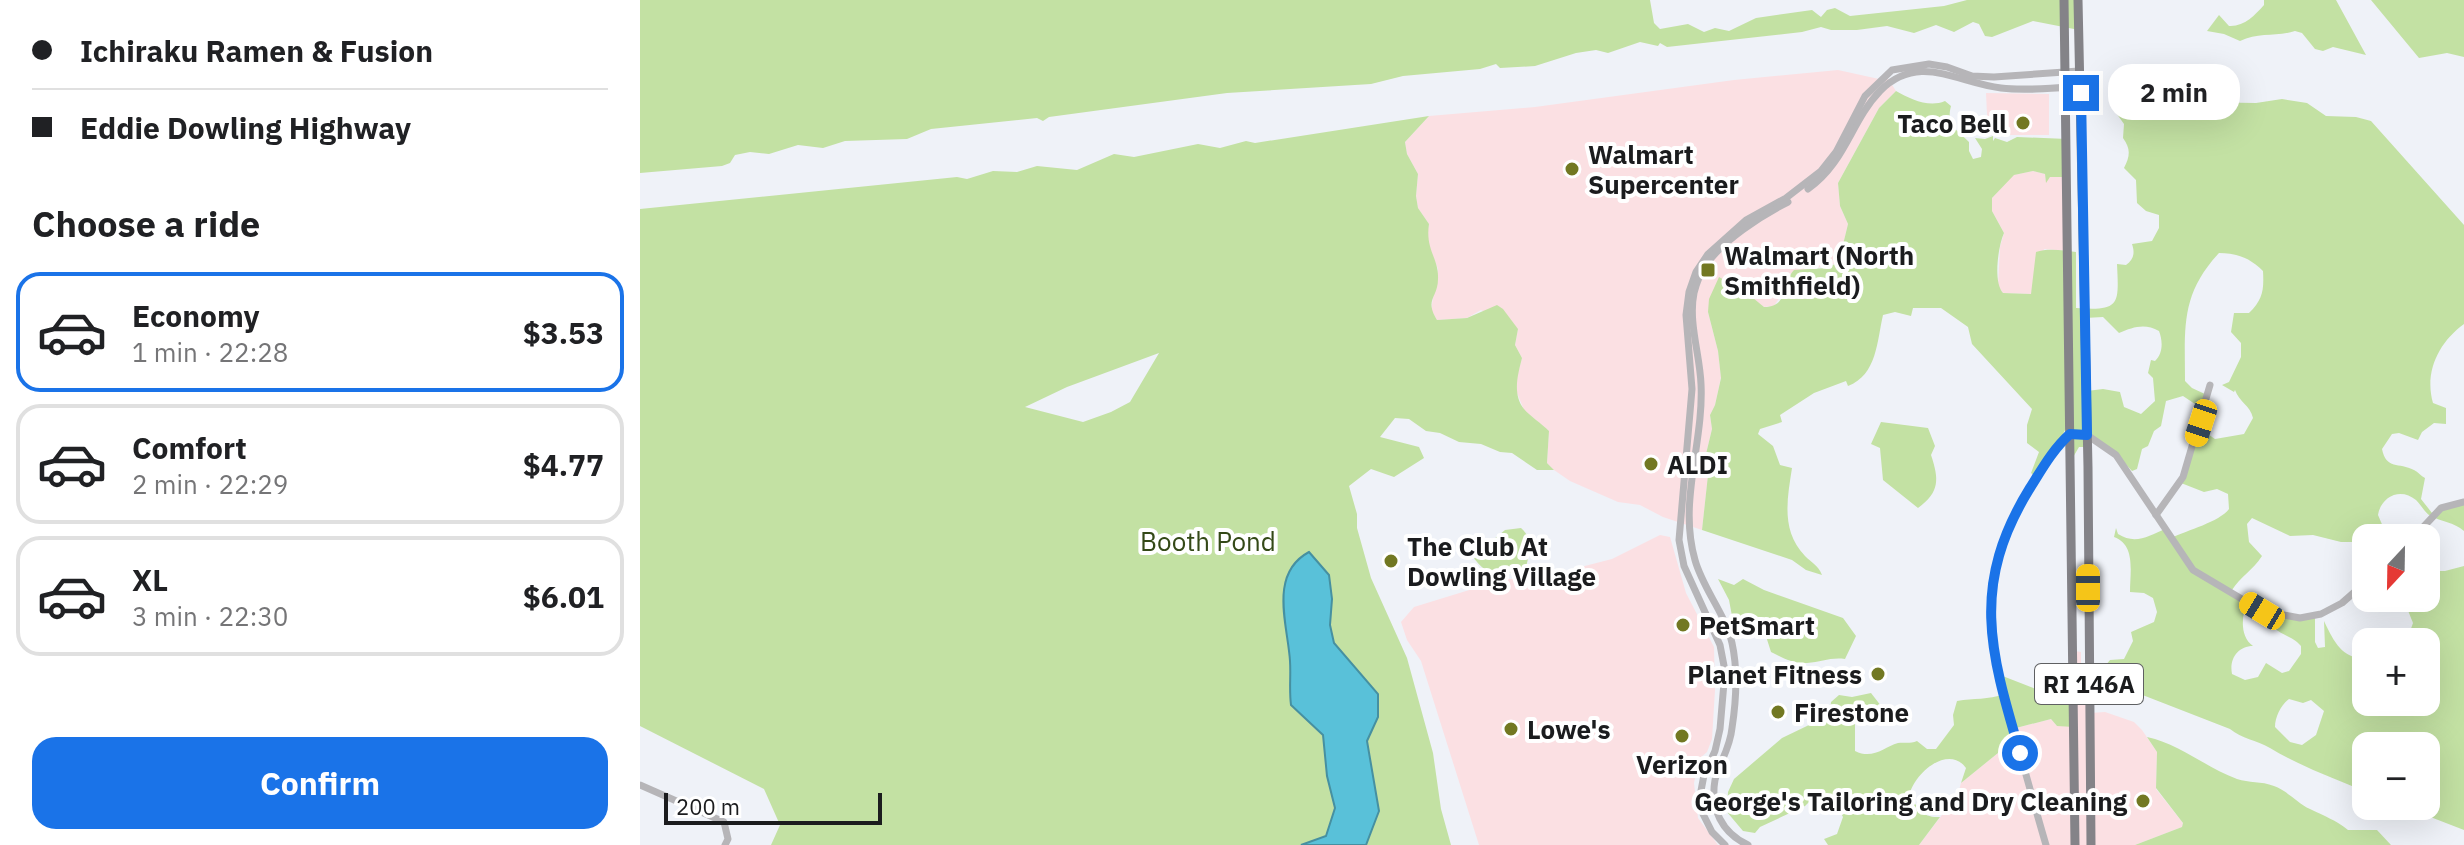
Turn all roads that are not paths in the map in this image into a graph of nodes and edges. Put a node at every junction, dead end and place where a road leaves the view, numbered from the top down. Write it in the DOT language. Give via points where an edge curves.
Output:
graph roads {
  1 [pos="2064,0"];
  2 [pos="2078,0"];
  3 [pos="2079,71"];
  4 [pos="2064,72"];
  5 [pos="1994,77"];
  6 [pos="2080,86"];
  7 [pos="1994,87"];
  8 [pos="2064,87"];
  9 [pos="2210,385"];
  10 [pos="2070,434"];
  11 [pos="2087,435"];
  12 [pos="2464,502"];
  13 [pos="2156,515"];
  14 [pos="2426,524"];
  15 [pos="2352,594"];
  16 [pos="640,785"];
  17 [pos="725,845"];
  18 [pos="1725,845"];
  19 [pos="1748,845"];
  20 [pos="2046,845"];
  21 [pos="2075,845"];
  22 [pos="2091,845"];
  1 -- 4 [label="main road, RI 146A"];
  2 -- 3 [label="main road, RI 146A"];
  3 -- 4 [label="street"];
  3 -- 6 [label="main road, RI 146A"];
  4 -- 5 [label="street"];
  4 -- 8 [label="main road, RI 146A"];
  5 -- 7 [label="street"];
  5 -- 18 [label="street" via="1929,64 1892,70 1865,96 1821,171 1746,220 1696,272 1686,315 1692,389 1679,540 1725,671 1720,729 1700,796 1712,832"];
  6 -- 8 [label="street"];
  6 -- 11 [label="main road, RI 146A"];
  7 -- 8 [label="street"];
  7 -- 19 [label="street" via="1930,70 1894,80 1872,100 1842,154 1816,183 1748,225 1705,265 1694,292 1701,388 1690,536 1695,560 1732,643 1734,671 1732,729 1714,804 1728,832"];
  8 -- 10 [label="main road, RI 146A"];
  9 -- 13 [label="street" via="2183,477"];
  10 -- 11 [label="street"];
  10 -- 20 [label="street" via="2058,444 2009,526 1990,605 1997,672"];
  10 -- 21 [label="main road, RI 146A"];
  11 -- 13 [label="street" via="2116,455"];
  11 -- 22 [label="main road, RI 146A"];
  12 -- 14 [label="street" via="2441,508"];
  13 -- 15 [label="street" via="2193,570 2262,611 2300,618 2321,614"];
  16 -- 17 [label="street" via="724,822"];
}
